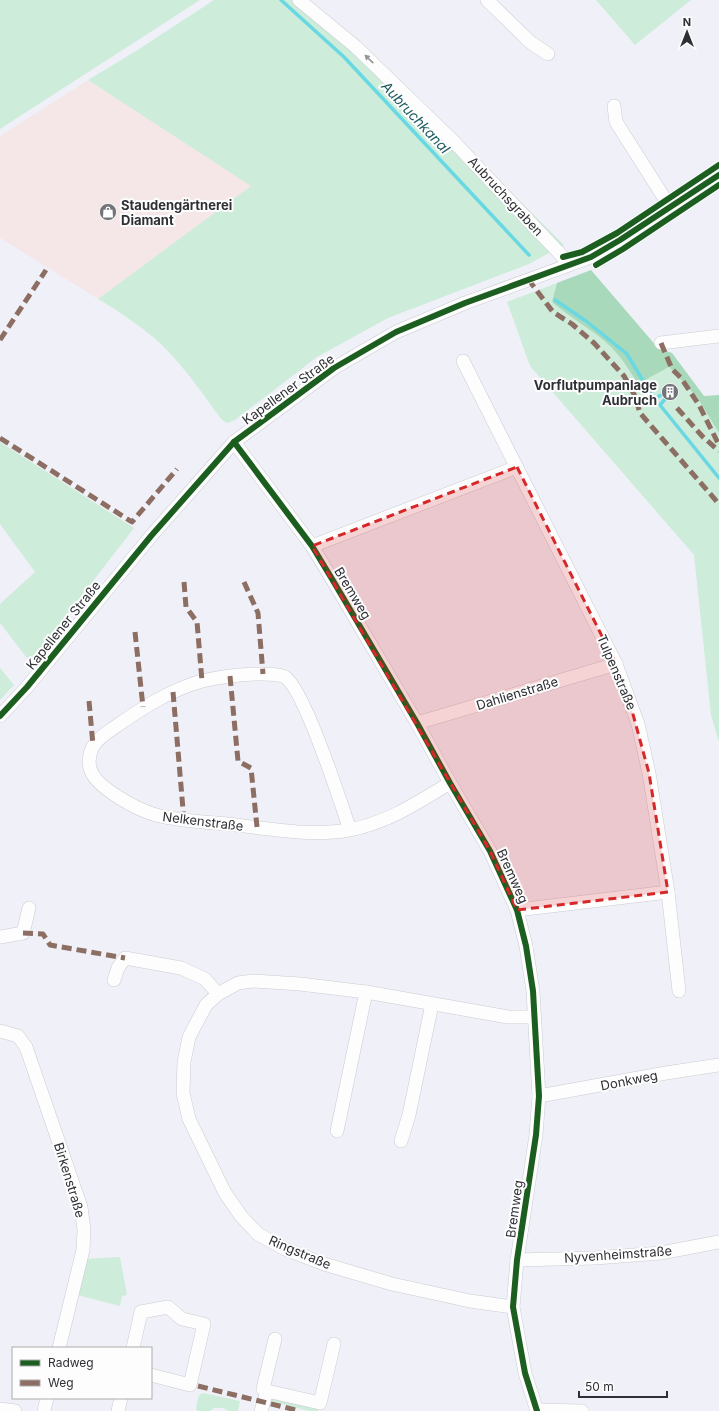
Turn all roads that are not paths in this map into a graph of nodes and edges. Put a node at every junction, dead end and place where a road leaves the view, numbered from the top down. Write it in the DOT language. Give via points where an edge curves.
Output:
graph roads {
  1 [pos="299,0"];
  2 [pos="487,0"];
  3 [pos="548,54"];
  4 [pos="614,106"];
  5 [pos="719,175"];
  6 [pos="670,207"];
  7 [pos="567,265"];
  8 [pos="719,336"];
  9 [pos="661,343"];
  10 [pos="463,360"];
  11 [pos="234,442"];
  12 [pos="517,467"];
  13 [pos="312,546"];
  14 [pos="616,664"];
  15 [pos="0,716"];
  16 [pos="417,723"];
  17 [pos="450,783"];
  18 [pos="350,830"];
  19 [pos="668,892"];
  20 [pos="29,908"];
  21 [pos="517,910"];
  22 [pos="0,937"];
  23 [pos="114,980"];
  24 [pos="678,991"];
  25 [pos="366,992"];
  26 [pos="218,994"];
  27 [pos="432,1004"];
  28 [pos="535,1017"];
  29 [pos="0,1031"];
  30 [pos="719,1065"];
  31 [pos="539,1096"];
  32 [pos="337,1131"];
  33 [pos="401,1141"];
  34 [pos="719,1242"];
  35 [pos="517,1260"];
  36 [pos="513,1307"];
  37 [pos="275,1339"];
  38 [pos="334,1344"];
  39 [pos="59,1347"];
  40 [pos="133,1347"];
  41 [pos="152,1376"];
  42 [pos="267,1391"];
  43 [pos="47,1399"];
  44 [pos="121,1399"];
  45 [pos="323,1407"];
  46 [pos="0,1409"];
  47 [pos="537,1410"];
  48 [pos="15,1411"];
  49 [pos="44,1411"];
  50 [pos="118,1411"];
  51 [pos="261,1411"];
  52 [pos="582,1411"];
  7 -- 1 [label="street, Aubruchsgraben, one-way" via="563,257 454,142 356,47"];
  2 -- 3 [label="street" via="530,42"];
  4 -- 6 [label="street" via="616,122"];
  5 -- 6 [label="street, Kapellener Straße"];
  6 -- 7 [label="street, Kapellener Straße" via="591,257"];
  7 -- 11 [label="street, Kapellener Straße" via="396,332 334,368"];
  8 -- 9 [label="street"];
  10 -- 12 [label="street, Tulpenstraße"];
  11 -- 13 [label="street, Bremweg"];
  11 -- 15 [label="street, Kapellener Straße" via="151,536 27,687"];
  12 -- 13 [label="street"];
  12 -- 14 [label="street, Tulpenstraße"];
  13 -- 16 [label="street, Bremweg"];
  14 -- 16 [label="street, Dahlienstraße"];
  14 -- 19 [label="street, Tulpenstraße" via="643,745"];
  16 -- 17 [label="street, Bremweg"];
  17 -- 18 [label="street, Nelkenstraße" via="384,821"];
  17 -- 21 [label="street, Bremweg" via="490,851"];
  18 -- 18 [label="street, Nelkenstraße" via="326,833 301,831 184,821 154,814 122,799 96,781 90,768 93,745 143,707 202,681 264,674 284,677 295,688 312,726"];
  19 -- 21 [label="street"];
  19 -- 24 [label="street, Tulpenstraße"];
  20 -- 22 [label="street" via="23,933"];
  21 -- 28 [label="street, Bremweg" via="534,991"];
  23 -- 26 [label="street" via="125,958 181,968 205,979"];
  25 -- 26 [label="street, Ringstraße" via="253,981 238,983"];
  25 -- 27 [label="street, Ringstraße"];
  25 -- 32 [label="street"];
  26 -- 36 [label="street, Ringstraße" via="206,1005 189,1037 184,1062 183,1093 189,1119 225,1193 241,1216 258,1234 284,1249 324,1264 392,1284 470,1301"];
  27 -- 28 [label="street, Ringstraße" via="508,1017"];
  27 -- 33 [label="street" via="409,1115"];
  28 -- 31 [label="street, Bremweg"];
  29 -- 39 [label="street, Birkenstraße" via="18,1036 26,1047 81,1207 83,1250"];
  30 -- 31 [label="street, Donkweg"];
  31 -- 35 [label="street, Bremweg" via="536,1135"];
  34 -- 35 [label="street, Nyvenheimstraße" via="662,1253"];
  35 -- 36 [label="street, Bremweg"];
  36 -- 47 [label="street, Bremweg" via="525,1373"];
  37 -- 42 [label="street" via="263,1389"];
  38 -- 45 [label="street"];
  40 -- 41 [label="street" via="141,1312 168,1307 182,1319 204,1324 190,1384"];
  42 -- 45 [label="street"];
  42 -- 51 [label="street"];
  43 -- 49 [label="street"];
  44 -- 50 [label="street"];
  46 -- 48 [label="street"];
  47 -- 52 [label="street"];
}
